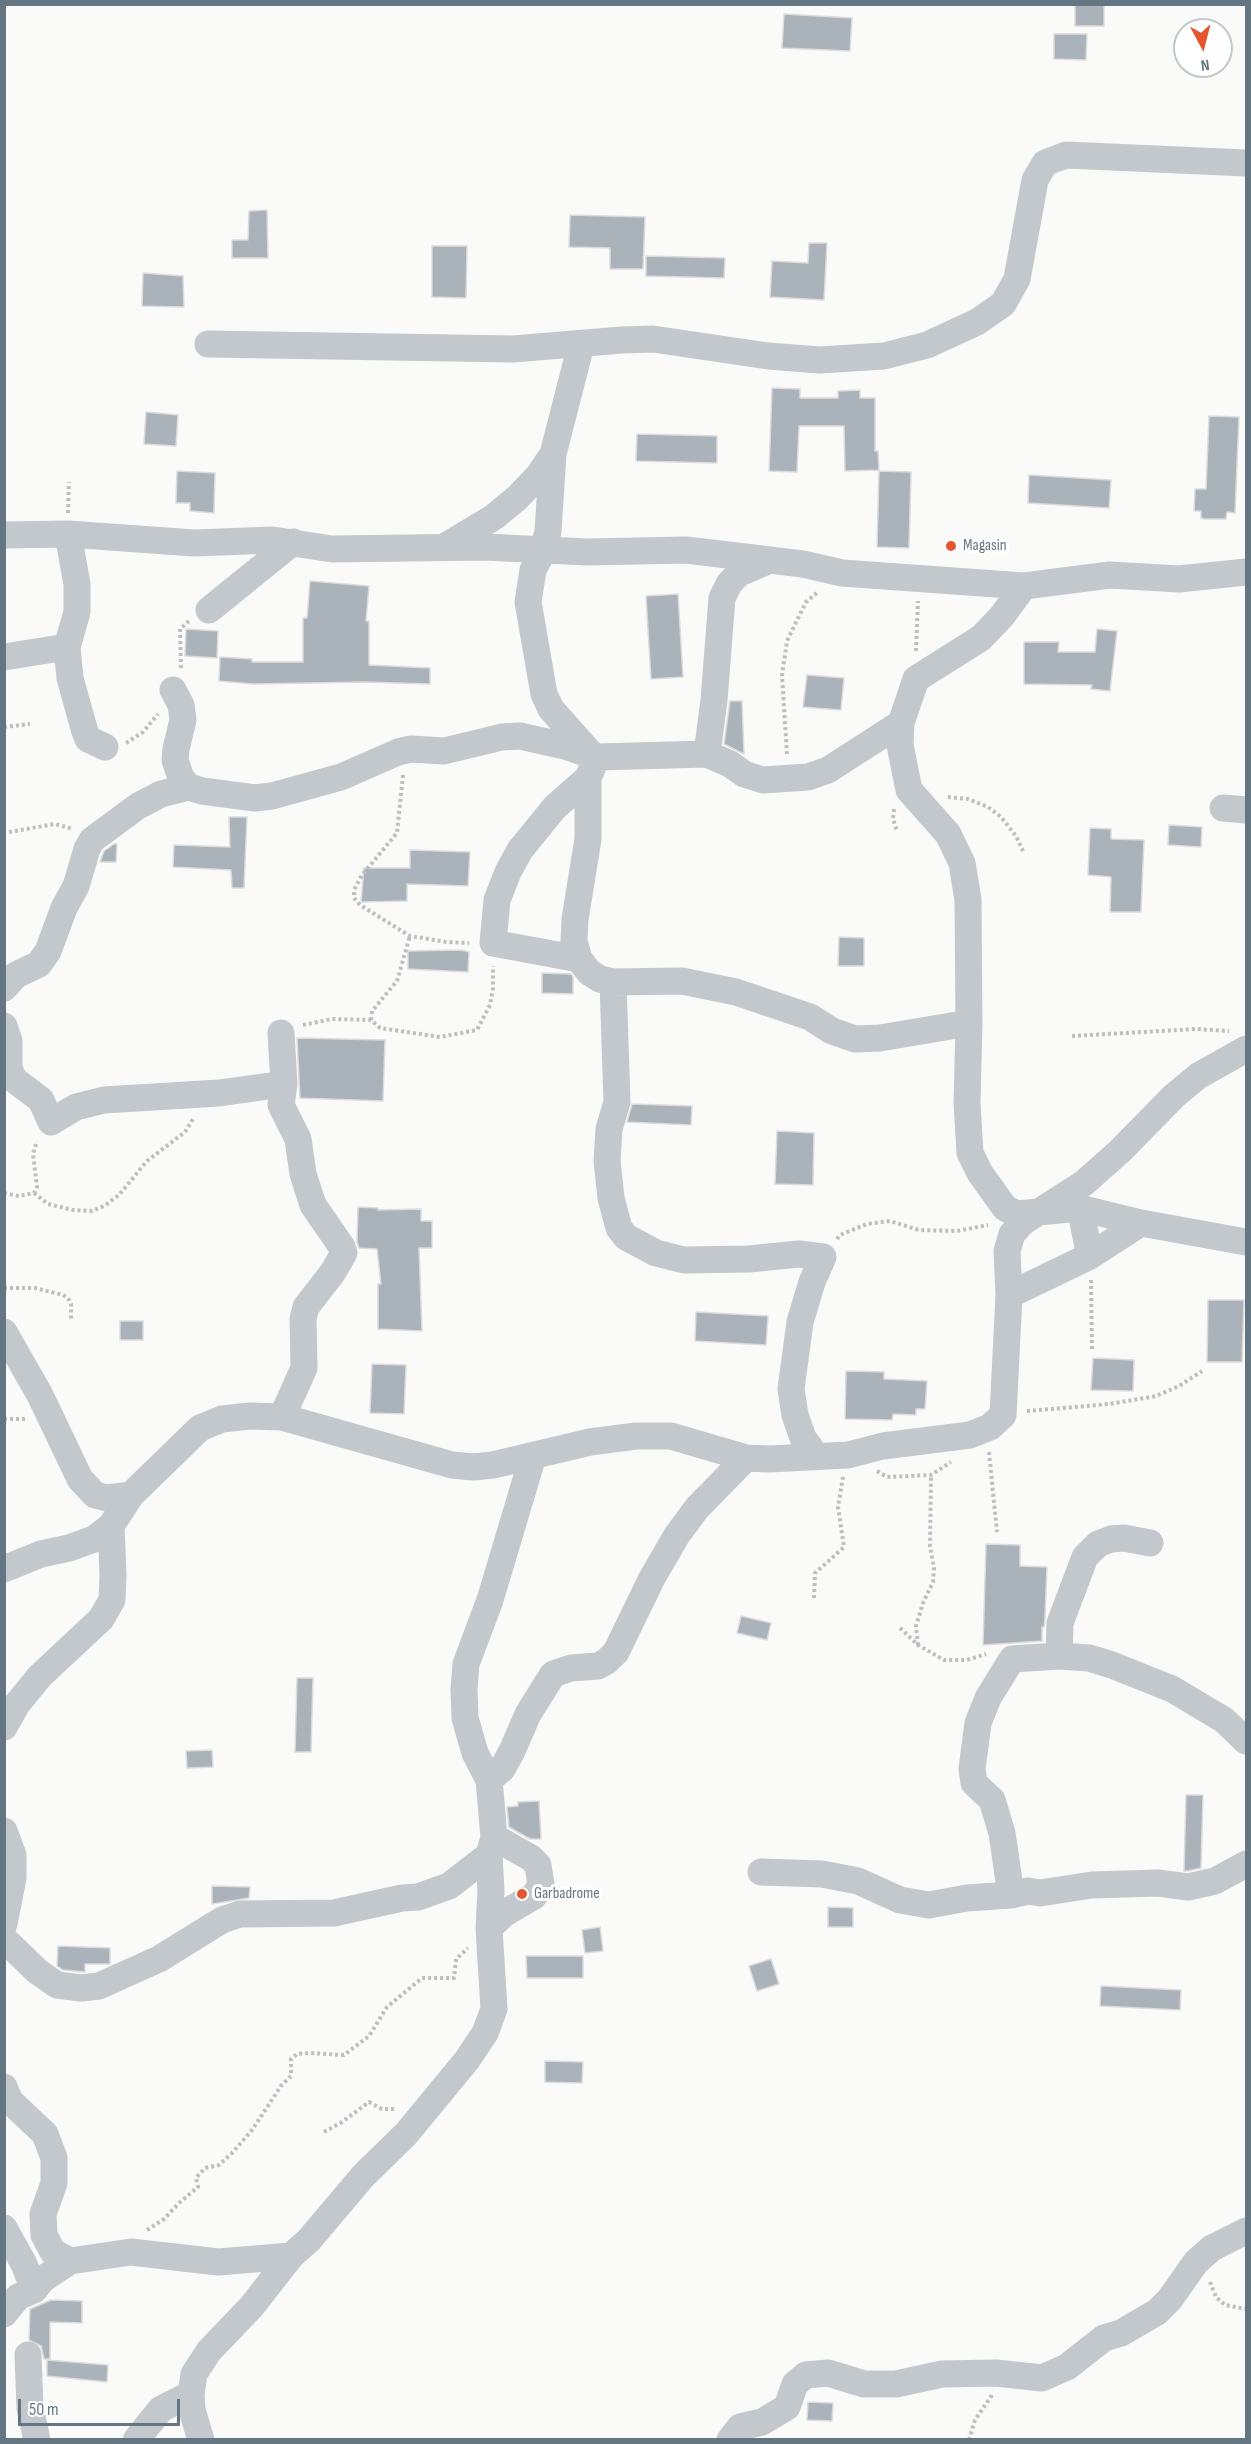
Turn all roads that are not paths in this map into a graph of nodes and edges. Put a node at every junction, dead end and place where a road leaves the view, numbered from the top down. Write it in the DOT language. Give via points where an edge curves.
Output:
graph roads {
  1 [pos="1246,162"];
  2 [pos="208,344"];
  3 [pos="581,345"];
  4 [pos="553,454"];
  5 [pos="68,534"];
  6 [pos="4,535"];
  7 [pos="292,542"];
  8 [pos="443,548"];
  9 [pos="543,551"];
  10 [pos="770,560"];
  11 [pos="1246,572"];
  12 [pos="1024,586"];
  13 [pos="209,609"];
  14 [pos="67,647"];
  15 [pos="4,657"];
  16 [pos="173,690"];
  17 [pos="900,723"];
  18 [pos="105,747"];
  19 [pos="707,754"];
  20 [pos="593,763"];
  21 [pos="189,787"];
  22 [pos="579,959"];
  23 [pos="613,982"];
  24 [pos="4,988"];
  25 [pos="969,1023"];
  26 [pos="4,1026"];
  27 [pos="281,1033"];
  28 [pos="1241,1041"];
  29 [pos="284,1084"];
  30 [pos="1080,1208"];
  31 [pos="1043,1210"];
  32 [pos="1141,1223"];
  33 [pos="1246,1242"];
  34 [pos="1090,1256"];
  35 [pos="1009,1295"];
  36 [pos="4,1332"];
  37 [pos="282,1418"];
  38 [pos="533,1456"];
  39 [pos="816,1456"];
  40 [pos="746,1458"];
  41 [pos="131,1495"];
  42 [pos="111,1526"];
  43 [pos="1150,1543"];
  44 [pos="4,1569"];
  45 [pos="1059,1656"];
  46 [pos="4,1727"];
  47 [pos="1246,1741"];
  48 [pos="489,1780"];
  49 [pos="4,1831"];
  50 [pos="492,1846"];
  51 [pos="1246,1863"];
  52 [pos="761,1872"];
  53 [pos="1011,1895"];
  54 [pos="4,1924"];
  55 [pos="489,1928"];
  56 [pos="4,1939"];
  57 [pos="4,2087"];
  58 [pos="4,2228"];
  59 [pos="1246,2231"];
  60 [pos="291,2256"];
  61 [pos="70,2261"];
  62 [pos="34,2290"];
  63 [pos="4,2314"];
  64 [pos="28,2355"];
  65 [pos="191,2394"];
  66 [pos="37,2439"];
  67 [pos="136,2439"];
  68 [pos="201,2439"];
  69 [pos="730,2439"];
  1 -- 3 [label="street" via="1066,156 1045,163 1035,180 1017,279 1003,304 976,322 927,345 885,356 820,360 653,339"];
  2 -- 3 [label="street" via="513,349"];
  3 -- 4 [label="street"];
  4 -- 8 [label="street" via="517,498"];
  4 -- 9 [label="street"];
  5 -- 6 [label="street"];
  5 -- 7 [label="street" via="194,543"];
  5 -- 14 [label="street" via="77,585 77,612"];
  7 -- 8 [label="street" via="332,549"];
  7 -- 13 [label="street"];
  8 -- 9 [label="street"];
  9 -- 10 [label="street" via="686,550"];
  9 -- 20 [label="street" via="533,570 528,602 544,694"];
  10 -- 12 [label="street" via="842,573"];
  10 -- 19 [label="street" via="738,574 722,598"];
  11 -- 12 [label="street" via="1179,579 1110,575"];
  12 -- 17 [label="street" via="981,638 916,679"];
  14 -- 15 [label="street"];
  14 -- 18 [label="street" via="70,678 85,732 88,739"];
  16 -- 21 [label="street" via="182,705 183,720 176,760 181,778"];
  17 -- 19 [label="street" via="828,770 808,777 763,780"];
  17 -- 25 [label="street" via="909,790 948,834 962,863 968,900"];
  19 -- 20 [label="street"];
  20 -- 21 [label="street" via="564,746 520,736 502,737 444,751 411,749 385,756 341,777 272,796 255,798"];
  20 -- 22 [label="street" via="588,839 574,919"];
  20 -- 22 [label="street" via="520,850 497,900 492,943"];
  21 -- 24 [label="street" via="151,799 92,840 48,951 39,964 16,975"];
  22 -- 23 [label="street" via="589,972"];
  23 -- 25 [label="street" via="682,981 712,985 800,1013 855,1039"];
  23 -- 39 [label="street" via="617,1102 609,1129 607,1161 619,1228 626,1237 656,1253 684,1260 799,1254 823,1257 800,1322 791,1389 803,1438"];
  25 -- 31 [label="street" via="970,1154 1005,1208 1017,1214"];
  26 -- 29 [label="street" via="11,1074 41,1100 51,1122 76,1107 104,1100 219,1093"];
  27 -- 29 [label="street"];
  28 -- 31 [label="street" via="1174,1096 1084,1183"];
  29 -- 37 [label="street" via="281,1105 298,1139 307,1189 344,1253 306,1307 304,1368"];
  30 -- 31 [label="street"];
  30 -- 32 [label="street"];
  30 -- 34 [label="street"];
  31 -- 35 [label="street" via="1012,1234 1007,1251"];
  32 -- 33 [label="street"];
  32 -- 34 [label="street"];
  34 -- 35 [label="street"];
  35 -- 39 [label="street" via="988,1426 848,1455"];
  36 -- 41 [label="street" via="40,1395 80,1479 101,1497"];
  37 -- 38 [label="street" via="452,1465 493,1465"];
  37 -- 41 [label="street" via="222,1419 200,1428"];
  38 -- 40 [label="street" via="591,1442 671,1436"];
  38 -- 48 [label="street" via="490,1600 466,1664 465,1718 475,1753"];
  39 -- 40 [label="street"];
  40 -- 48 [label="street" via="697,1508 677,1535 616,1652 598,1666 553,1674 528,1714 513,1751 502,1769"];
  41 -- 42 [label="street"];
  42 -- 44 [label="street" via="94,1539"];
  42 -- 46 [label="street" via="112,1600 101,1619 40,1676"];
  43 -- 45 [label="street" via="1111,1539 1098,1544 1085,1557 1060,1623"];
  45 -- 47 [label="street" via="1089,1658 1154,1680 1224,1720"];
  45 -- 53 [label="street" via="1012,1659 978,1723 974,1782 992,1800 1002,1833"];
  48 -- 50 [label="street"];
  49 -- 54 [label="street" via="13,1855"];
  50 -- 55 [label="street"];
  50 -- 55 [label="street" via="531,1858 538,1865 541,1885 534,1896 506,1912"];
  50 -- 56 [label="street" via="449,1886 418,1897 334,1913 240,1914 222,1920 159,1959 99,1986 57,1985"];
  51 -- 53 [label="street" via="1215,1881 1188,1887 1158,1883 1092,1885"];
  52 -- 53 [label="street" via="831,1875 858,1881 900,1900 929,1905"];
  55 -- 60 [label="street" via="494,2009 485,2033 406,2134"];
  57 -- 61 [label="street" via="10,2101 45,2134 54,2158 54,2183 43,2214 44,2235 53,2252"];
  58 -- 62 [label="street"];
  59 -- 69 [label="street" via="1212,2248 1196,2262 1157,2312 1122,2333 1104,2338 1067,2367 1042,2378 942,2374 896,2384 864,2384 828,2373 806,2375 795,2384 787,2407 762,2422 740,2427"];
  60 -- 61 [label="street" via="218,2262 131,2252"];
  60 -- 65 [label="street" via="252,2306 209,2351 194,2374"];
  61 -- 62 [label="street"];
  62 -- 63 [label="street" via="18,2297"];
  64 -- 66 [label="street" via="30,2408"];
  65 -- 67 [label="street" via="161,2409"];
  65 -- 68 [label="street"];
}
